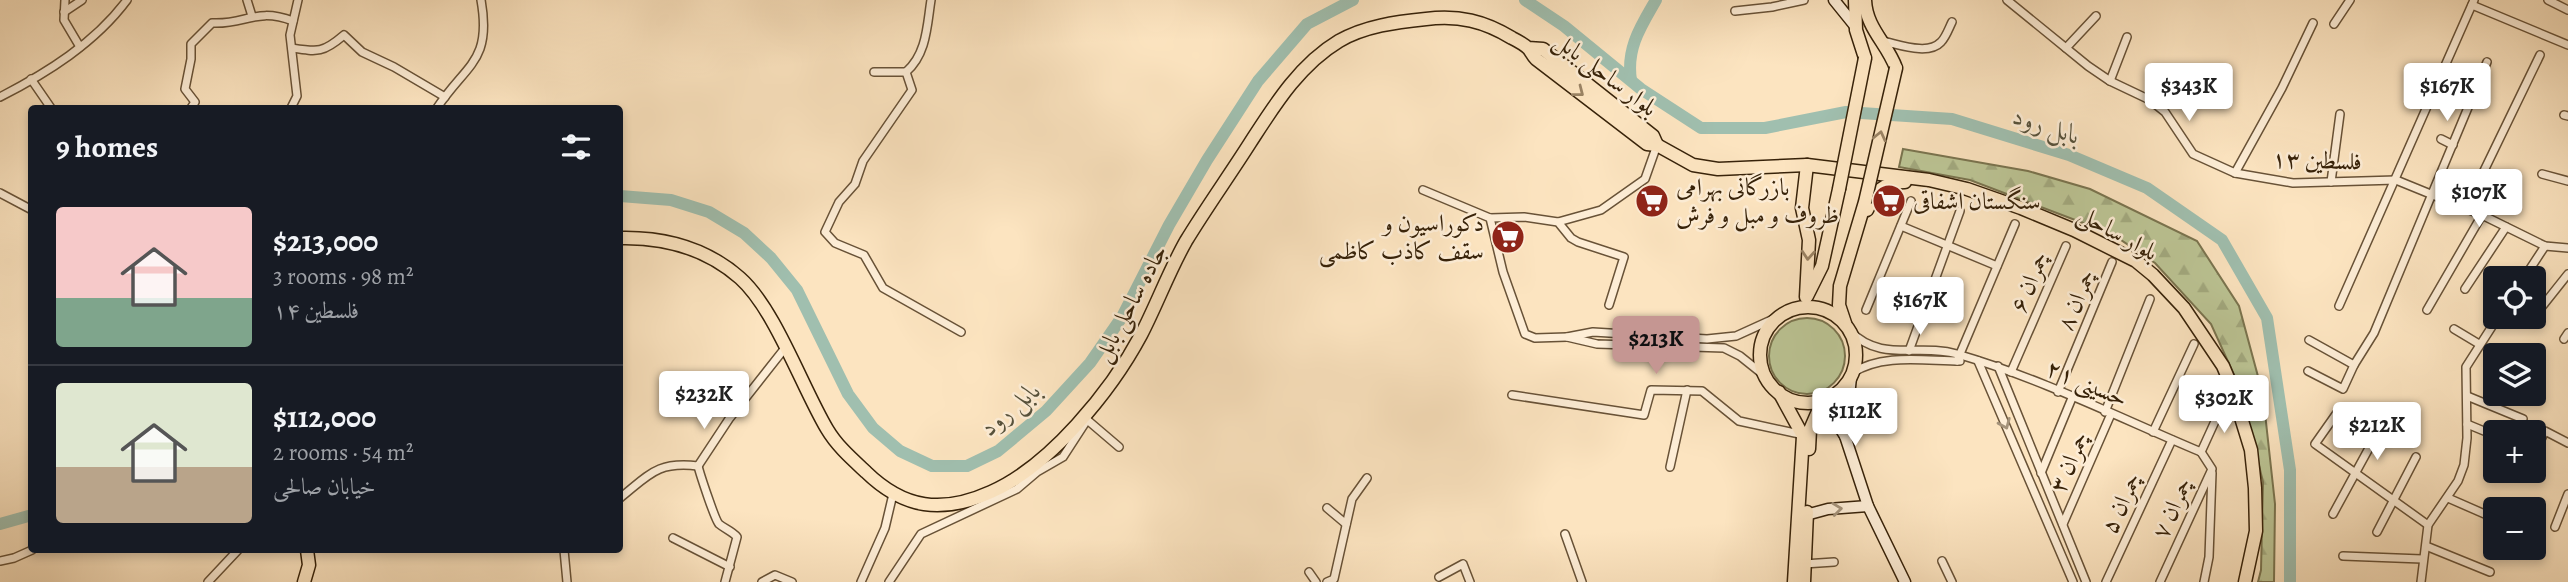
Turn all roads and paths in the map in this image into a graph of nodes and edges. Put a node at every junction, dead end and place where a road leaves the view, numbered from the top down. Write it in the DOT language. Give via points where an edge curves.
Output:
graph roads {
  1 [pos="65,0"];
  2 [pos="82,0"];
  3 [pos="127,0"];
  4 [pos="247,0"];
  5 [pos="298,0"];
  6 [pos="481,0"];
  7 [pos="1804,0"];
  8 [pos="1834,0"];
  9 [pos="1855,0"];
  10 [pos="1865,0"];
  11 [pos="2350,0"];
  12 [pos="2548,0"];
  13 [pos="930,1"];
  14 [pos="2010,1"];
  15 [pos="2473,3"];
  16 [pos="2568,10"];
  17 [pos="1735,11"];
  18 [pos="64,12"];
  19 [pos="252,16"];
  20 [pos="2096,16"];
  21 [pos="293,22"];
  22 [pos="1952,22"];
  23 [pos="2313,23"];
  24 [pos="2334,24"];
  25 [pos="1855,26"];
  26 [pos="2127,37"];
  27 [pos="1881,41"];
  28 [pos="2568,45"];
  29 [pos="80,47"];
  30 [pos="292,48"];
  31 [pos="1528,48"];
  32 [pos="2066,48"];
  33 [pos="2540,55"];
  34 [pos="2487,62"];
  35 [pos="874,72"];
  36 [pos="906,72"];
  37 [pos="32,79"];
  38 [pos="2110,81"];
  39 [pos="0,97"];
  40 [pos="444,97"];
  41 [pos="49,105"];
  42 [pos="193,105"];
  43 [pos="292,105"];
  44 [pos="439,105"];
  45 [pos="2340,114"];
  46 [pos="2441,139"];
  47 [pos="1657,145"];
  48 [pos="2453,145"];
  49 [pos="1807,164"];
  50 [pos="2235,173"];
  51 [pos="2543,174"];
  52 [pos="1929,180"];
  53 [pos="2396,180"];
  54 [pos="2568,181"];
  55 [pos="2331,182"];
  56 [pos="1423,190"];
  57 [pos="0,193"];
  58 [pos="2432,195"];
  59 [pos="1911,201"];
  60 [pos="28,208"];
  61 [pos="2466,208"];
  62 [pos="1959,211"];
  63 [pos="2482,215"];
  64 [pos="1490,218"];
  65 [pos="1558,222"];
  66 [pos="2015,224"];
  67 [pos="1901,226"];
  68 [pos="2506,227"];
  69 [pos="623,238"];
  70 [pos="1947,245"];
  71 [pos="1852,246"];
  72 [pos="2066,246"];
  73 [pos="2546,246"];
  74 [pos="2568,247"];
  75 [pos="2112,262"];
  76 [pos="1997,266"];
  77 [pos="2532,266"];
  78 [pos="2568,274"];
  79 [pos="2465,289"];
  80 [pos="1806,297"];
  81 [pos="2150,299"];
  82 [pos="2546,302"];
  83 [pos="1609,305"];
  84 [pos="2339,306"];
  85 [pos="1796,308"];
  86 [pos="1866,310"];
  87 [pos="2427,310"];
  88 [pos="1780,316"];
  89 [pos="1848,328"];
  90 [pos="2454,329"];
  91 [pos="2490,329"];
  92 [pos="961,332"];
  93 [pos="1567,337"];
  94 [pos="2309,340"];
  95 [pos="2194,344"];
  96 [pos="2479,344"];
  97 [pos="785,348"];
  98 [pos="1897,351"];
  99 [pos="1909,351"];
  100 [pos="1958,358"];
  101 [pos="1897,360"];
  102 [pos="1978,361"];
  103 [pos="2354,365"];
  104 [pos="1998,366"];
  105 [pos="2308,371"];
  106 [pos="2011,372"];
  107 [pos="1852,375"];
  108 [pos="1765,376"];
  109 [pos="1687,390"];
  110 [pos="1778,392"];
  111 [pos="2058,392"];
  112 [pos="1512,395"];
  113 [pos="2467,396"];
  114 [pos="2072,398"];
  115 [pos="1824,400"];
  116 [pos="2222,406"];
  117 [pos="2339,410"];
  118 [pos="2108,413"];
  119 [pos="1831,414"];
  120 [pos="1085,418"];
  121 [pos="2523,419"];
  122 [pos="2467,424"];
  123 [pos="1810,429"];
  124 [pos="2483,431"];
  125 [pos="2153,432"];
  126 [pos="2546,432"];
  127 [pos="1845,436"];
  128 [pos="2374,439"];
  129 [pos="2172,440"];
  130 [pos="2568,443"];
  131 [pos="1119,447"];
  132 [pos="2200,452"];
  133 [pos="2416,457"];
  134 [pos="698,466"];
  135 [pos="1670,467"];
  136 [pos="2211,469"];
  137 [pos="2356,472"];
  138 [pos="2041,473"];
  139 [pos="1367,478"];
  140 [pos="893,494"];
  141 [pos="623,495"];
  142 [pos="2568,495"];
  143 [pos="2448,498"];
  144 [pos="2393,499"];
  145 [pos="1868,506"];
  146 [pos="1327,508"];
  147 [pos="2483,513"];
  148 [pos="2333,514"];
  149 [pos="1807,515"];
  150 [pos="1346,524"];
  151 [pos="2063,524"];
  152 [pos="2428,525"];
  153 [pos="2555,527"];
  154 [pos="2377,532"];
  155 [pos="1564,534"];
  156 [pos="673,538"];
  157 [pos="2426,546"];
  158 [pos="28,552"];
  159 [pos="235,553"];
  160 [pos="307,553"];
  161 [pos="564,553"];
  162 [pos="2343,556"];
  163 [pos="2422,559"];
  164 [pos="0,561"];
  165 [pos="1942,561"];
  166 [pos="1834,562"];
  167 [pos="1804,564"];
  168 [pos="730,567"];
  169 [pos="1309,572"];
  170 [pos="2490,572"];
  171 [pos="1439,577"];
  172 [pos="208,582"];
  173 [pos="304,582"];
  174 [pos="568,582"];
  175 [pos="725,582"];
  176 [pos="762,582"];
  177 [pos="792,582"];
  178 [pos="861,582"];
  179 [pos="889,582"];
  180 [pos="1316,582"];
  181 [pos="1327,582"];
  182 [pos="1470,582"];
  183 [pos="1582,582"];
  184 [pos="1794,582"];
  185 [pos="1804,582"];
  186 [pos="1905,582"];
  187 [pos="1952,582"];
  188 [pos="2073,582"];
  189 [pos="2086,582"];
  190 [pos="2106,582"];
  191 [pos="2160,582"];
  192 [pos="2204,582"];
  193 [pos="2245,582"];
  194 [pos="2421,582"];
  1 -- 18 [label="street"];
  2 -- 18 [label="street"];
  3 -- 29 [label="street" via="103,30"];
  4 -- 19 [label="street"];
  5 -- 21 [label="street"];
  6 -- 40 [label="street" via="481,50"];
  7 -- 17 [label="street"];
  8 -- 25 [label="main road"];
  9 -- 25 [label="main road"];
  10 -- 27 [label="main road" via="1868,20"];
  11 -- 24 [label="street"];
  12 -- 16 [label="street"];
  13 -- 36 [label="street" via="929,29 916,64"];
  14 -- 32 [label="street, فلسطین ۱۳"];
  15 -- 28 [label="street"];
  15 -- 53 [label="street"];
  18 -- 29 [label="street"];
  19 -- 21 [label="street" via="277,15"];
  19 -- 42 [label="street" via="212,23 191,44 185,89"];
  20 -- 32 [label="street"];
  21 -- 30 [label="street"];
  22 -- 27 [label="street" via="1941,42 1931,48"];
  23 -- 50 [label="street"];
  25 -- 80 [label="main road, bridge" via="1865,58 1822,266"];
  26 -- 38 [label="street"];
  71 -- 27 [label="main road, one-way, bridge" via="1896,68"];
  29 -- 37 [label="street"];
  30 -- 40 [label="street" via="316,52 344,35 362,52"];
  30 -- 43 [label="street" via="297,96"];
  31 -- 47 [label="main road, بلوار ساحلی بابل" via="1636,136"];
  31 -- 120 [label="main road, جاده ساحلی بابل" via="1498,29 1461,17 1374,26 1325,51 1279,99 1186,243 1126,361"];
  32 -- 38 [label="street, فلسطین ۱۳"];
  33 -- 61 [label="street"];
  34 -- 48 [label="street"];
  35 -- 36 [label="street"];
  36 -- 92 [label="street" via="912,90 863,161 855,184 839,202 825,232 835,243 864,255 883,288"];
  37 -- 39 [label="street"];
  37 -- 41 [label="street"];
  38 -- 50 [label="street, فلسطین ۱۳" via="2165,112 2193,154"];
  40 -- 44 [label="street"];
  45 -- 55 [label="street"];
  46 -- 48 [label="street"];
  47 -- 49 [label="main road, بلوار ساحلی" via="1693,165 1718,169"];
  47 -- 65 [label="street" via="1645,179 1601,210"];
  48 -- 58 [label="street"];
  49 -- 52 [label="main road, بلوار ساحلی"];
  49 -- 80 [label="main road, one-way" via="1802,208 1809,240"];
  50 -- 55 [label="street, فلسطین ۱۳" via="2293,183"];
  51 -- 54 [label="street"];
  52 -- 71 [label="main road" via="1894,182 1878,190"];
  52 -- 193 [label="main road, بلوار ساحلی" via="2021,208 2118,251 2153,275 2184,309 2223,366 2251,450 2256,531"];
  53 -- 55 [label="street, فلسطین ۱۳"];
  53 -- 58 [label="street"];
  53 -- 84 [label="street"];
  56 -- 64 [label="street"];
  57 -- 60 [label="street"];
  58 -- 61 [label="street"];
  58 -- 103 [label="street" via="2374,333"];
  59 -- 67 [label="street"];
  61 -- 63 [label="street"];
  62 -- 70 [label="street"];
  63 -- 68 [label="street"];
  63 -- 87 [label="street"];
  64 -- 65 [label="street"];
  64 -- 93 [label="street" via="1525,334"];
  65 -- 83 [label="street" via="1578,242 1624,257"];
  66 -- 76 [label="street"];
  67 -- 70 [label="street"];
  67 -- 86 [label="street"];
  68 -- 73 [label="street"];
  68 -- 79 [label="street"];
  69 -- 97 [label="main road, جاده ساحلی بابل" via="662,240 717,261 755,295"];
  70 -- 76 [label="street"];
  70 -- 99 [label="street"];
  71 -- 89 [label="main road" via="1839,304"];
  72 -- 106 [label="street, چمران ۶"];
  73 -- 74 [label="street"];
  73 -- 77 [label="street"];
  75 -- 111 [label="street, چمران ۸"];
  76 -- 100 [label="street"];
  78 -- 82 [label="street"];
  80 -- 85 [label="main road"];
  81 -- 118 [label="street, چمران ۳"];
  85 -- 88 [label="main road"];
  85 -- 89 [label="main road" via="1823,309"];
  88 -- 93 [label="street" via="1736,336 1707,339 1593,332"];
  88 -- 108 [label="main road" via="1764,337"];
  89 -- 98 [label="street" via="1861,342"];
  89 -- 107 [label="main road" via="1855,345"];
  90 -- 96 [label="street"];
  91 -- 96 [label="street"];
  93 -- 108 [label="street" via="1597,344 1724,348"];
  94 -- 103 [label="street"];
  95 -- 125 [label="street"];
  96 -- 113 [label="street" via="2466,367"];
  97 -- 134 [label="street"];
  97 -- 140 [label="main road, جاده ساحلی بابل" via="828,432"];
  98 -- 99 [label="street"];
  98 -- 101 [label="street"];
  99 -- 100 [label="street" via="1934,351"];
  100 -- 101 [label="street"];
  100 -- 102 [label="street"];
  101 -- 107 [label="street" via="1871,363"];
  102 -- 104 [label="street, حسینی ۲۱"];
  102 -- 188 [label="street, one-way"];
  103 -- 105 [label="street" via="2343,389"];
  104 -- 106 [label="street, حسینی ۲۱"];
  104 -- 138 [label="street"];
  106 -- 111 [label="street, حسینی ۲۱"];
  107 -- 115 [label="main road" via="1844,387"];
  107 -- 127 [label="main road"];
  108 -- 110 [label="main road"];
  109 -- 112 [label="street" via="1651,390 1644,415"];
  109 -- 123 [label="street" via="1702,391 1740,421"];
  109 -- 135 [label="street"];
  110 -- 115 [label="main road" via="1800,402"];
  110 -- 123 [label="main road"];
  111 -- 114 [label="street, حسینی ۲۱"];
  113 -- 121 [label="street"];
  113 -- 122 [label="street"];
  114 -- 118 [label="street, حسینی ۲۱"];
  114 -- 138 [label="street"];
  115 -- 119 [label="main road"];
  115 -- 123 [label="main road"];
  116 -- 132 [label="street"];
  117 -- 137 [label="street" via="2315,444"];
  118 -- 125 [label="street, حسینی ۲۱"];
  118 -- 151 [label="street, چمران ۳"];
  119 -- 123 [label="main road"];
  119 -- 127 [label="main road"];
  120 -- 131 [label="street"];
  120 -- 140 [label="main road, جاده ساحلی بابل" via="1038,463 990,493 965,502 927,505"];
  120 -- 179 [label="street" via="1063,457 1017,489 921,534"];
  122 -- 124 [label="street"];
  122 -- 143 [label="street" via="2464,465"];
  123 -- 149 [label="main road"];
  123 -- 184 [label="main road"];
  125 -- 129 [label="street, حسینی ۲۱"];
  126 -- 130 [label="street"];
  127 -- 145 [label="main road"];
  128 -- 137 [label="street"];
  129 -- 132 [label="street, حسینی ۲۱"];
  129 -- 190 [label="street, چمران ۵"];
  132 -- 136 [label="street, چمران ۷"];
  133 -- 144 [label="street"];
  134 -- 141 [label="street" via="652,471"];
  134 -- 168 [label="street" via="715,518 737,537"];
  136 -- 191 [label="street, چمران ۷"];
  136 -- 192 [label="street"];
  137 -- 144 [label="street"];
  137 -- 148 [label="street"];
  138 -- 151 [label="street"];
  139 -- 150 [label="street" via="1352,499"];
  140 -- 178 [label="street" via="886,528"];
  142 -- 153 [label="street"];
  143 -- 147 [label="street"];
  143 -- 152 [label="street"];
  144 -- 152 [label="street"];
  144 -- 154 [label="street"];
  149 -- 145 [label="main road, one-way"];
  145 -- 186 [label="main road"];
  146 -- 150 [label="street"];
  149 -- 167 [label="main road"];
  150 -- 181 [label="street" via="1334,579"];
  151 -- 189 [label="street"];
  152 -- 157 [label="street"];
  155 -- 183 [label="street"];
  156 -- 168 [label="street"];
  157 -- 163 [label="street"];
  157 -- 170 [label="street"];
  158 -- 164 [label="street"];
  159 -- 172 [label="street"];
  160 -- 173 [label="main road"];
  161 -- 174 [label="street"];
  162 -- 163 [label="street"];
  163 -- 194 [label="street"];
  165 -- 187 [label="street"];
  166 -- 167 [label="street"];
  167 -- 185 [label="main road"];
  168 -- 175 [label="street"];
  169 -- 180 [label="street"];
  171 -- 182 [label="street" via="1462,564"];
  176 -- 177 [label="street" via="775,575"];
}
